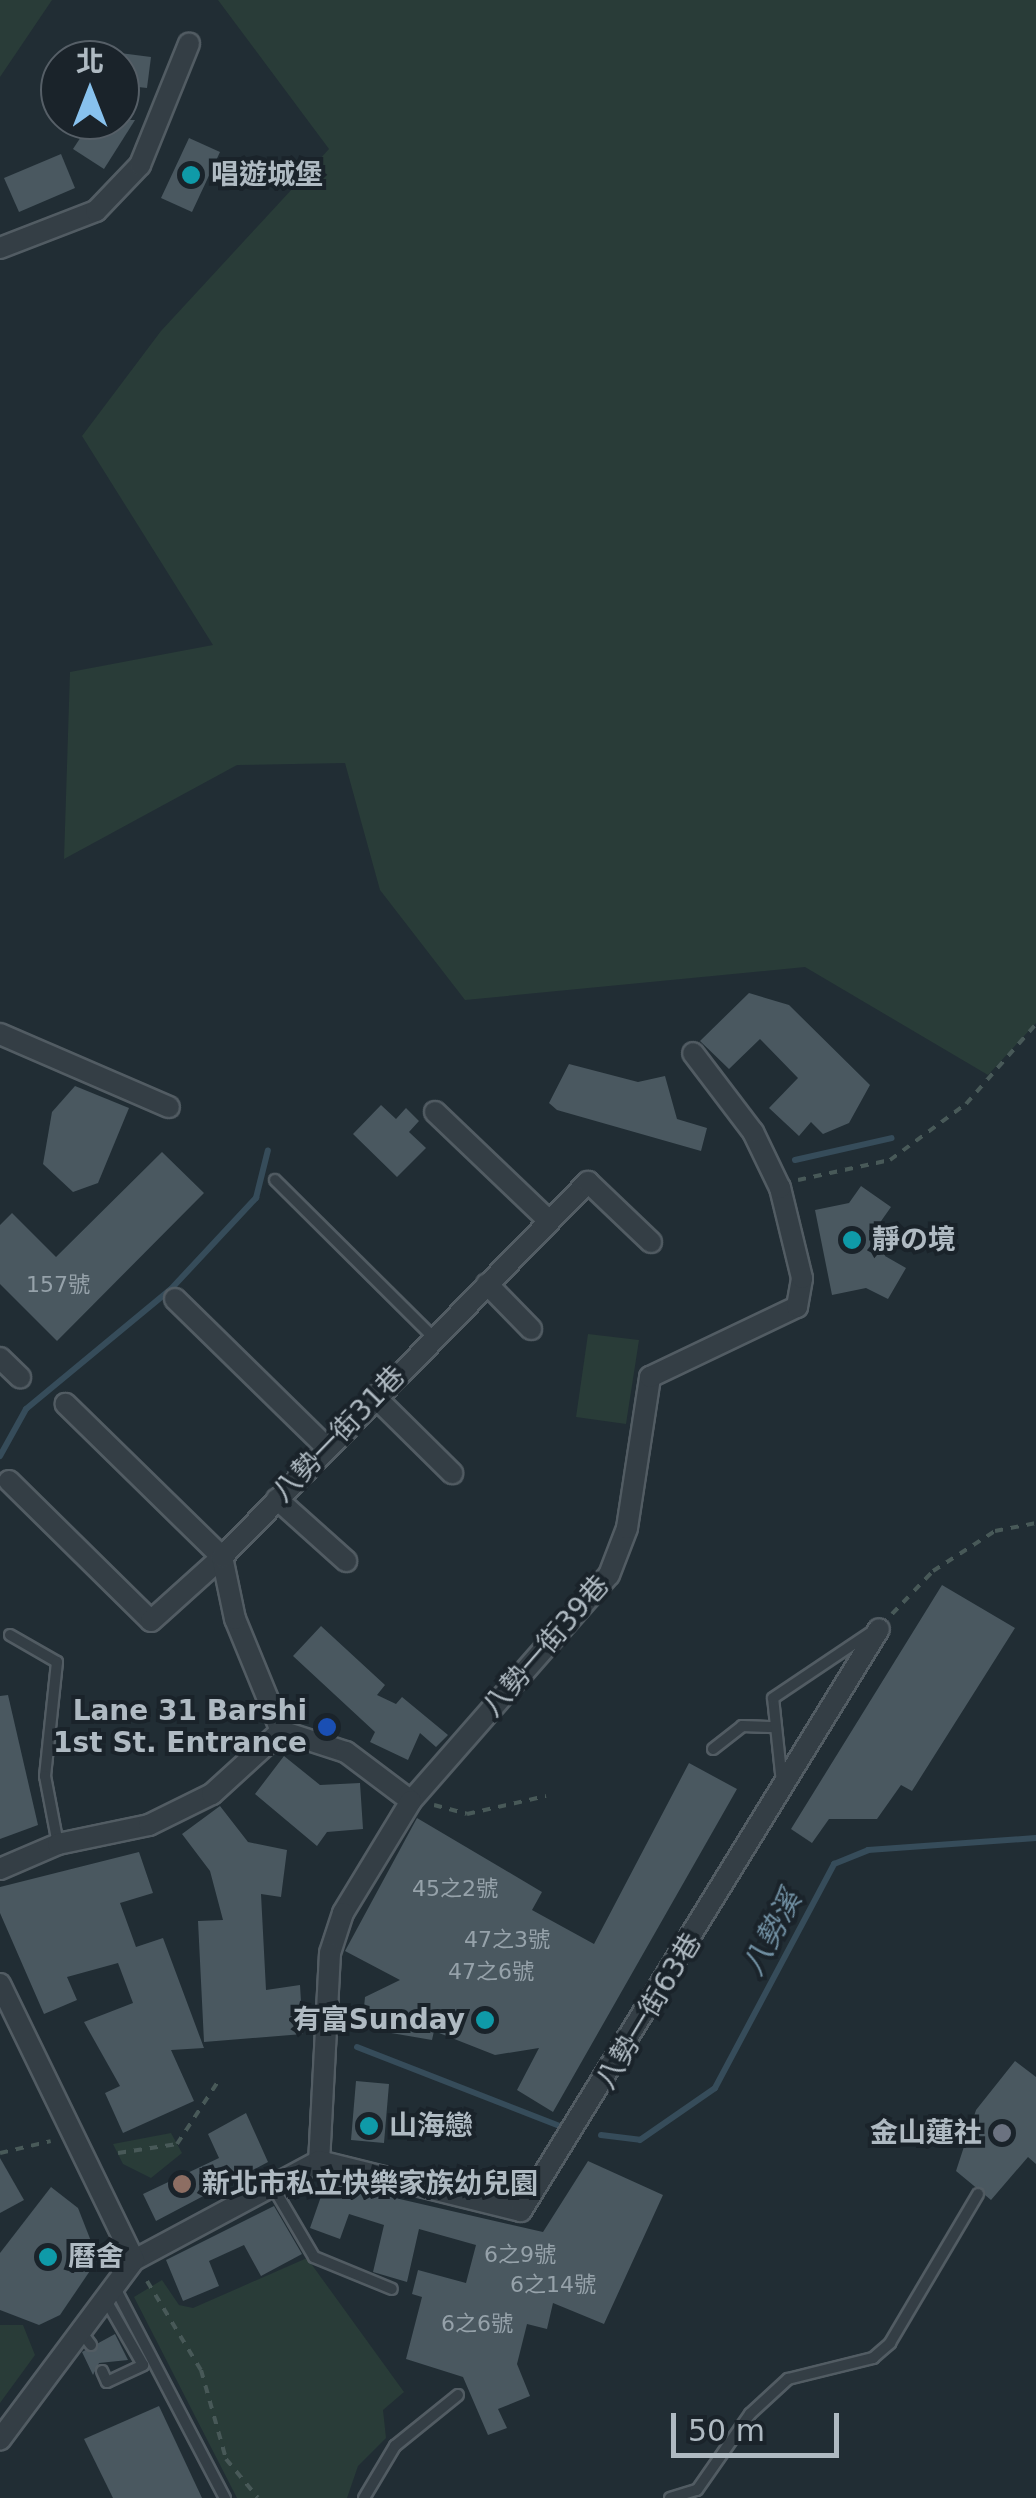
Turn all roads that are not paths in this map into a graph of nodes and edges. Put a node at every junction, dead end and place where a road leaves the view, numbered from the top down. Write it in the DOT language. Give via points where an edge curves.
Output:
graph roads {
  1 [pos="189,44"];
  2 [pos="0,248"];
  3 [pos="0,1034"];
  4 [pos="692,1053"];
  5 [pos="169,1107"];
  6 [pos="435,1112"];
  7 [pos="275,1180"];
  8 [pos="550,1221"];
  9 [pos="650,1242"];
  10 [pos="487,1284"];
  11 [pos="176,1300"];
  12 [pos="532,1329"];
  13 [pos="433,1338"];
  14 [pos="0,1358"];
  15 [pos="20,1377"];
  16 [pos="374,1396"];
  17 [pos="66,1404"];
  18 [pos="326,1448"];
  19 [pos="452,1473"];
  20 [pos="9,1482"];
  21 [pos="276,1499"];
  22 [pos="222,1558"];
  23 [pos="346,1561"];
  24 [pos="879,1629"];
  25 [pos="10,1635"];
  26 [pos="776,1727"];
  27 [pos="281,1731"];
  28 [pos="713,1749"];
  29 [pos="782,1788"];
  30 [pos="410,1800"];
  31 [pos="58,1844"];
  32 [pos="0,1869"];
  33 [pos="0,1984"];
  34 [pos="319,2161"];
  35 [pos="273,2187"];
  36 [pos="978,2194"];
  37 [pos="134,2260"];
  38 [pos="108,2289"];
  39 [pos="392,2289"];
  40 [pos="102,2372"];
  41 [pos="458,2395"];
  42 [pos="0,2440"];
  43 [pos="225,2498"];
  44 [pos="364,2498"];
  45 [pos="670,2498"];
  1 -- 2 [label="street" via="140,165 96,211"];
  3 -- 5 [label="street"];
  4 -- 30 [label="street, 八勢一街39巷" via="753,1132 780,1188 802,1278 797,1307 650,1377 627,1528 610,1575"];
  6 -- 8 [label="street"];
  7 -- 13 [label="lane"];
  8 -- 9 [label="street, 八勢一街31巷" via="588,1182"];
  8 -- 10 [label="street, 八勢一街31巷"];
  10 -- 12 [label="street"];
  10 -- 13 [label="street, 八勢一街31巷"];
  11 -- 18 [label="street"];
  13 -- 16 [label="street, 八勢一街31巷"];
  14 -- 15 [label="street"];
  16 -- 18 [label="street, 八勢一街31巷"];
  16 -- 19 [label="street"];
  17 -- 22 [label="street"];
  18 -- 21 [label="street, 八勢一街31巷"];
  20 -- 22 [label="street, 八勢一街31巷" via="151,1621"];
  21 -- 22 [label="street, 八勢一街31巷"];
  21 -- 23 [label="street"];
  22 -- 27 [label="street" via="235,1619"];
  24 -- 26 [label="lane" via="773,1698"];
  24 -- 29 [label="street, 八勢一街63巷"];
  25 -- 31 [label="lane" via="57,1662 45,1776"];
  26 -- 28 [label="lane" via="742,1726"];
  26 -- 29 [label="lane"];
  27 -- 30 [label="street" via="346,1752"];
  27 -- 31 [label="street" via="212,1794 149,1825"];
  29 -- 34 [label="street, 八勢一街63巷" via="521,2211"];
  30 -- 34 [label="street" via="343,1913 330,1953"];
  31 -- 32 [label="street"];
  33 -- 37 [label="street"];
  34 -- 35 [label="street"];
  35 -- 37 [label="street"];
  35 -- 39 [label="lane" via="314,2257"];
  36 -- 45 [label="lane" via="890,2343 873,2358 788,2379 750,2414 697,2490"];
  37 -- 38 [label="street"];
  38 -- 40 [label="lane" via="143,2365 107,2382"];
  38 -- 42 [label="street" via="85,2337"];
  38 -- 43 [label="lane"];
  41 -- 44 [label="lane" via="395,2446"];
}
